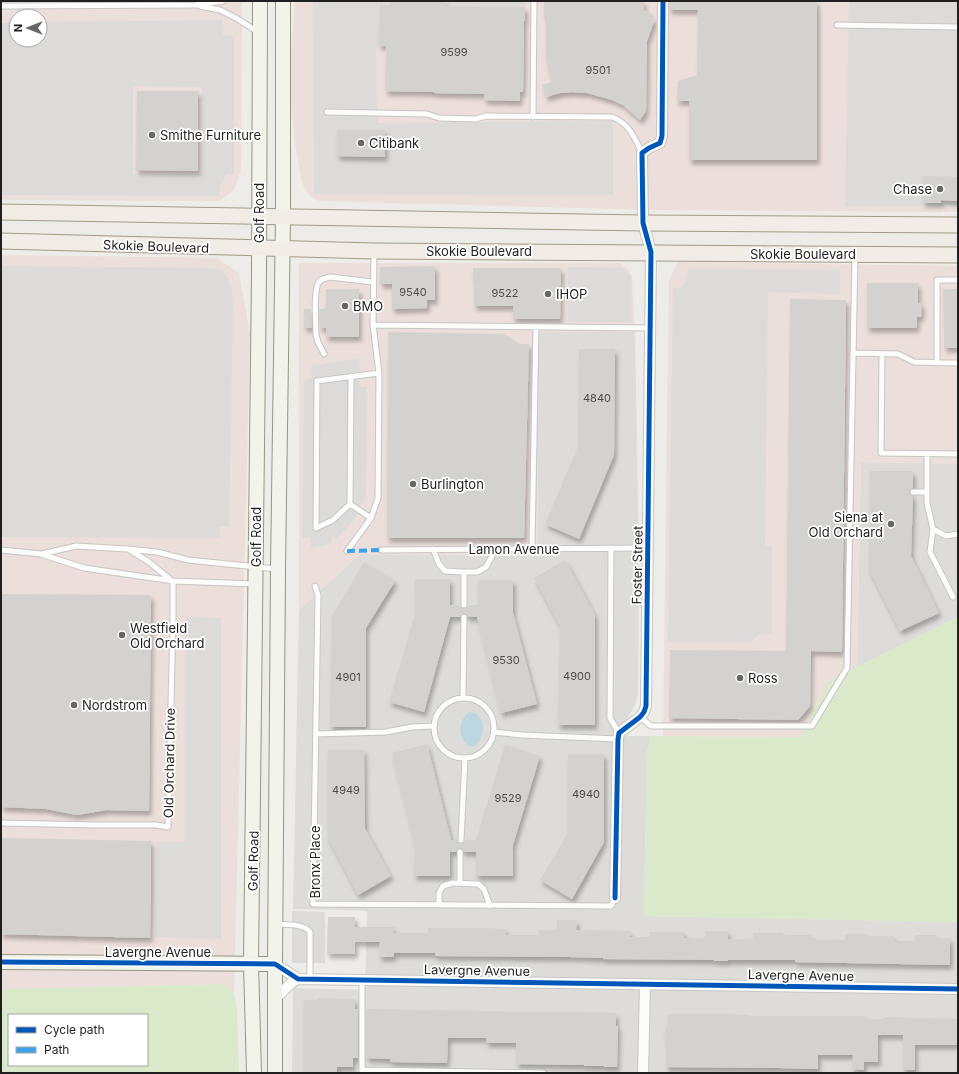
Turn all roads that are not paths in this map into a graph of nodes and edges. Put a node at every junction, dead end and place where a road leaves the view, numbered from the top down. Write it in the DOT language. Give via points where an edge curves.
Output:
graph roads {
  1 [pos="223,1"];
  2 [pos="260,1"];
  3 [pos="283,1"];
  4 [pos="534,1"];
  5 [pos="663,1"];
  6 [pos="148,3"];
  7 [pos="195,5"];
  8 [pos="1,6"];
  9 [pos="837,25"];
  10 [pos="958,27"];
  11 [pos="260,33"];
  12 [pos="326,112"];
  13 [pos="533,117"];
  14 [pos="642,153"];
  15 [pos="1,212"];
  16 [pos="259,216"];
  17 [pos="283,216"];
  18 [pos="643,222"];
  19 [pos="958,225"];
  20 [pos="1,241"];
  21 [pos="259,248"];
  22 [pos="282,249"];
  23 [pos="374,251"];
  24 [pos="651,252"];
  25 [pos="855,254"];
  26 [pos="958,255"];
  27 [pos="958,280"];
  28 [pos="373,282"];
  29 [pos="373,325"];
  30 [pos="536,327"];
  31 [pos="650,328"];
  32 [pos="853,353"];
  33 [pos="324,354"];
  34 [pos="882,354"];
  35 [pos="937,363"];
  36 [pos="958,363"];
  37 [pos="379,373"];
  38 [pos="351,376"];
  39 [pos="927,454"];
  40 [pos="958,454"];
  41 [pos="913,492"];
  42 [pos="927,492"];
  43 [pos="350,504"];
  44 [pos="371,518"];
  45 [pos="933,529"];
  46 [pos="958,534"];
  47 [pos="611,548"];
  48 [pos="648,548"];
  49 [pos="127,549"];
  50 [pos="433,549"];
  51 [pos="496,549"];
  52 [pos="532,549"];
  53 [pos="1,550"];
  54 [pos="381,550"];
  55 [pos="347,551"];
  56 [pos="41,554"];
  57 [pos="256,567"];
  58 [pos="278,569"];
  59 [pos="464,572"];
  60 [pos="173,581"];
  61 [pos="256,584"];
  62 [pos="315,586"];
  63 [pos="953,596"];
  64 [pos="464,604"];
  65 [pos="464,618"];
  66 [pos="463,697"];
  67 [pos="640,717"];
  68 [pos="434,726"];
  69 [pos="494,732"];
  70 [pos="316,734"];
  71 [pos="619,736"];
  72 [pos="465,758"];
  73 [pos="1,823"];
  74 [pos="461,840"];
  75 [pos="460,852"];
  76 [pos="460,883"];
  77 [pos="615,898"];
  78 [pos="439,905"];
  79 [pos="490,906"];
  80 [pos="276,924"];
  81 [pos="1,962"];
  82 [pos="251,963"];
  83 [pos="275,964"];
  84 [pos="298,978"];
  85 [pos="310,979"];
  86 [pos="362,979"];
  87 [pos="645,984"];
  88 [pos="958,988"];
  89 [pos="275,999"];
  90 [pos="362,1072"];
  91 [pos="254,1073"];
  92 [pos="275,1073"];
  93 [pos="543,1073"];
  94 [pos="644,1073"];
  1 -- 7 [label="lane"];
  2 -- 11 [label="main road, Golf Road"];
  3 -- 17 [label="main road, Golf Road"];
  4 -- 13 [label="lane"];
  5 -- 14 [label="street" via="662,136 660,143"];
  6 -- 7 [label="lane"];
  6 -- 8 [label="lane"];
  7 -- 11 [label="lane" via="220,10"];
  9 -- 10 [label="lane"];
  11 -- 16 [label="main road, Golf Road"];
  12 -- 13 [label="lane" via="427,114 439,118 476,119 486,116"];
  13 -- 14 [label="lane" via="612,117 620,120 632,132"];
  14 -- 18 [label="street, Foster Street"];
  15 -- 16 [label="main road"];
  16 -- 17 [label="main road"];
  16 -- 21 [label="main road, Golf Road"];
  17 -- 18 [label="main road"];
  17 -- 22 [label="main road, Golf Road"];
  18 -- 19 [label="main road"];
  18 -- 24 [label="street, Foster Street"];
  20 -- 21 [label="main road, Skokie Boulevard"];
  21 -- 22 [label="main road, Skokie Boulevard"];
  21 -- 57 [label="main road, Golf Road"];
  22 -- 23 [label="main road, Skokie Boulevard"];
  22 -- 58 [label="main road, Golf Road"];
  23 -- 24 [label="main road, Skokie Boulevard"];
  23 -- 28 [label="lane"];
  24 -- 25 [label="main road, Skokie Boulevard"];
  24 -- 31 [label="street, Foster Street"];
  25 -- 26 [label="main road, Skokie Boulevard"];
  25 -- 32 [label="lane"];
  27 -- 35 [label="lane" via="937,280"];
  28 -- 29 [label="lane"];
  28 -- 33 [label="lane" via="330,277 323,278 318,283 316,335"];
  29 -- 30 [label="lane"];
  29 -- 37 [label="lane"];
  30 -- 31 [label="lane"];
  30 -- 52 [label="lane"];
  31 -- 48 [label="street, Foster Street"];
  32 -- 34 [label="lane"];
  32 -- 67 [label="lane" via="847,668 812,726 651,726"];
  34 -- 35 [label="lane" via="898,354 914,362"];
  34 -- 39 [label="lane" via="881,453"];
  35 -- 36 [label="lane"];
  37 -- 38 [label="lane"];
  37 -- 44 [label="lane" via="378,498"];
  38 -- 43 [label="lane"];
  38 -- 43 [label="lane" via="317,381 316,528 333,520"];
  39 -- 40 [label="lane"];
  39 -- 42 [label="lane"];
  41 -- 42 [label="lane"];
  42 -- 45 [label="lane"];
  43 -- 44 [label="lane"];
  44 -- 55 [label="lane"];
  45 -- 46 [label="lane" via="946,536"];
  45 -- 63 [label="lane" via="930,552"];
  47 -- 48 [label="lane, Lamon Avenue"];
  47 -- 52 [label="lane, Lamon Avenue"];
  47 -- 71 [label="lane" via="610,718"];
  48 -- 67 [label="street, Foster Street" via="646,706"];
  49 -- 56 [label="lane" via="76,546"];
  49 -- 57 [label="lane" via="157,552 188,560"];
  49 -- 60 [label="lane" via="150,562"];
  50 -- 51 [label="lane, Lamon Avenue"];
  50 -- 54 [label="lane, Lamon Avenue"];
  50 -- 59 [label="lane" via="445,571"];
  51 -- 52 [label="lane, Lamon Avenue"];
  51 -- 59 [label="lane" via="486,567 477,572"];
  53 -- 56 [label="lane"];
  56 -- 60 [label="lane" via="84,568"];
  57 -- 58 [label="lane"];
  57 -- 61 [label="main road, Golf Road"];
  58 -- 80 [label="main road, Golf Road"];
  59 -- 64 [label="lane"];
  60 -- 61 [label="lane"];
  60 -- 73 [label="lane, Old Orchard Drive" via="168,827 156,824"];
  61 -- 82 [label="main road, Golf Road"];
  62 -- 70 [label="lane, Bronx Place" via="318,595"];
  65 -- 66 [label="lane"];
  66 -- 68 [label="lane" via="446,703 440,709 435,717"];
  66 -- 69 [label="lane" via="472,698 487,708 494,724"];
  67 -- 71 [label="street"];
  68 -- 70 [label="lane" via="386,732"];
  68 -- 72 [label="lane" via="434,735 442,749 449,754"];
  69 -- 71 [label="lane" via="522,735"];
  69 -- 72 [label="lane" via="487,747 477,755"];
  70 -- 78 [label="lane, Bronx Place" via="313,904"];
  71 -- 77 [label="street"];
  72 -- 74 [label="lane"];
  75 -- 76 [label="lane"];
  76 -- 78 [label="lane" via="443,886 439,893"];
  76 -- 79 [label="lane" via="478,884 484,889"];
  77 -- 79 [label="lane, Bronx Place" via="611,906"];
  78 -- 79 [label="lane, Bronx Place"];
  80 -- 83 [label="main road, Golf Road"];
  80 -- 85 [label="lane" via="302,926 310,932"];
  81 -- 82 [label="main road, Lavergne Avenue"];
  82 -- 83 [label="main road, Lavergne Avenue"];
  82 -- 91 [label="main road, Golf Road"];
  83 -- 84 [label="street, Lavergne Avenue"];
  83 -- 89 [label="main road, Golf Road"];
  84 -- 85 [label="street, Lavergne Avenue"];
  84 -- 89 [label="street"];
  85 -- 86 [label="street, Lavergne Avenue"];
  86 -- 87 [label="street, Lavergne Avenue"];
  86 -- 90 [label="lane"];
  87 -- 88 [label="street, Lavergne Avenue"];
  87 -- 94 [label="street"];
  89 -- 92 [label="main road, Golf Road"];
  90 -- 93 [label="lane"];
}
